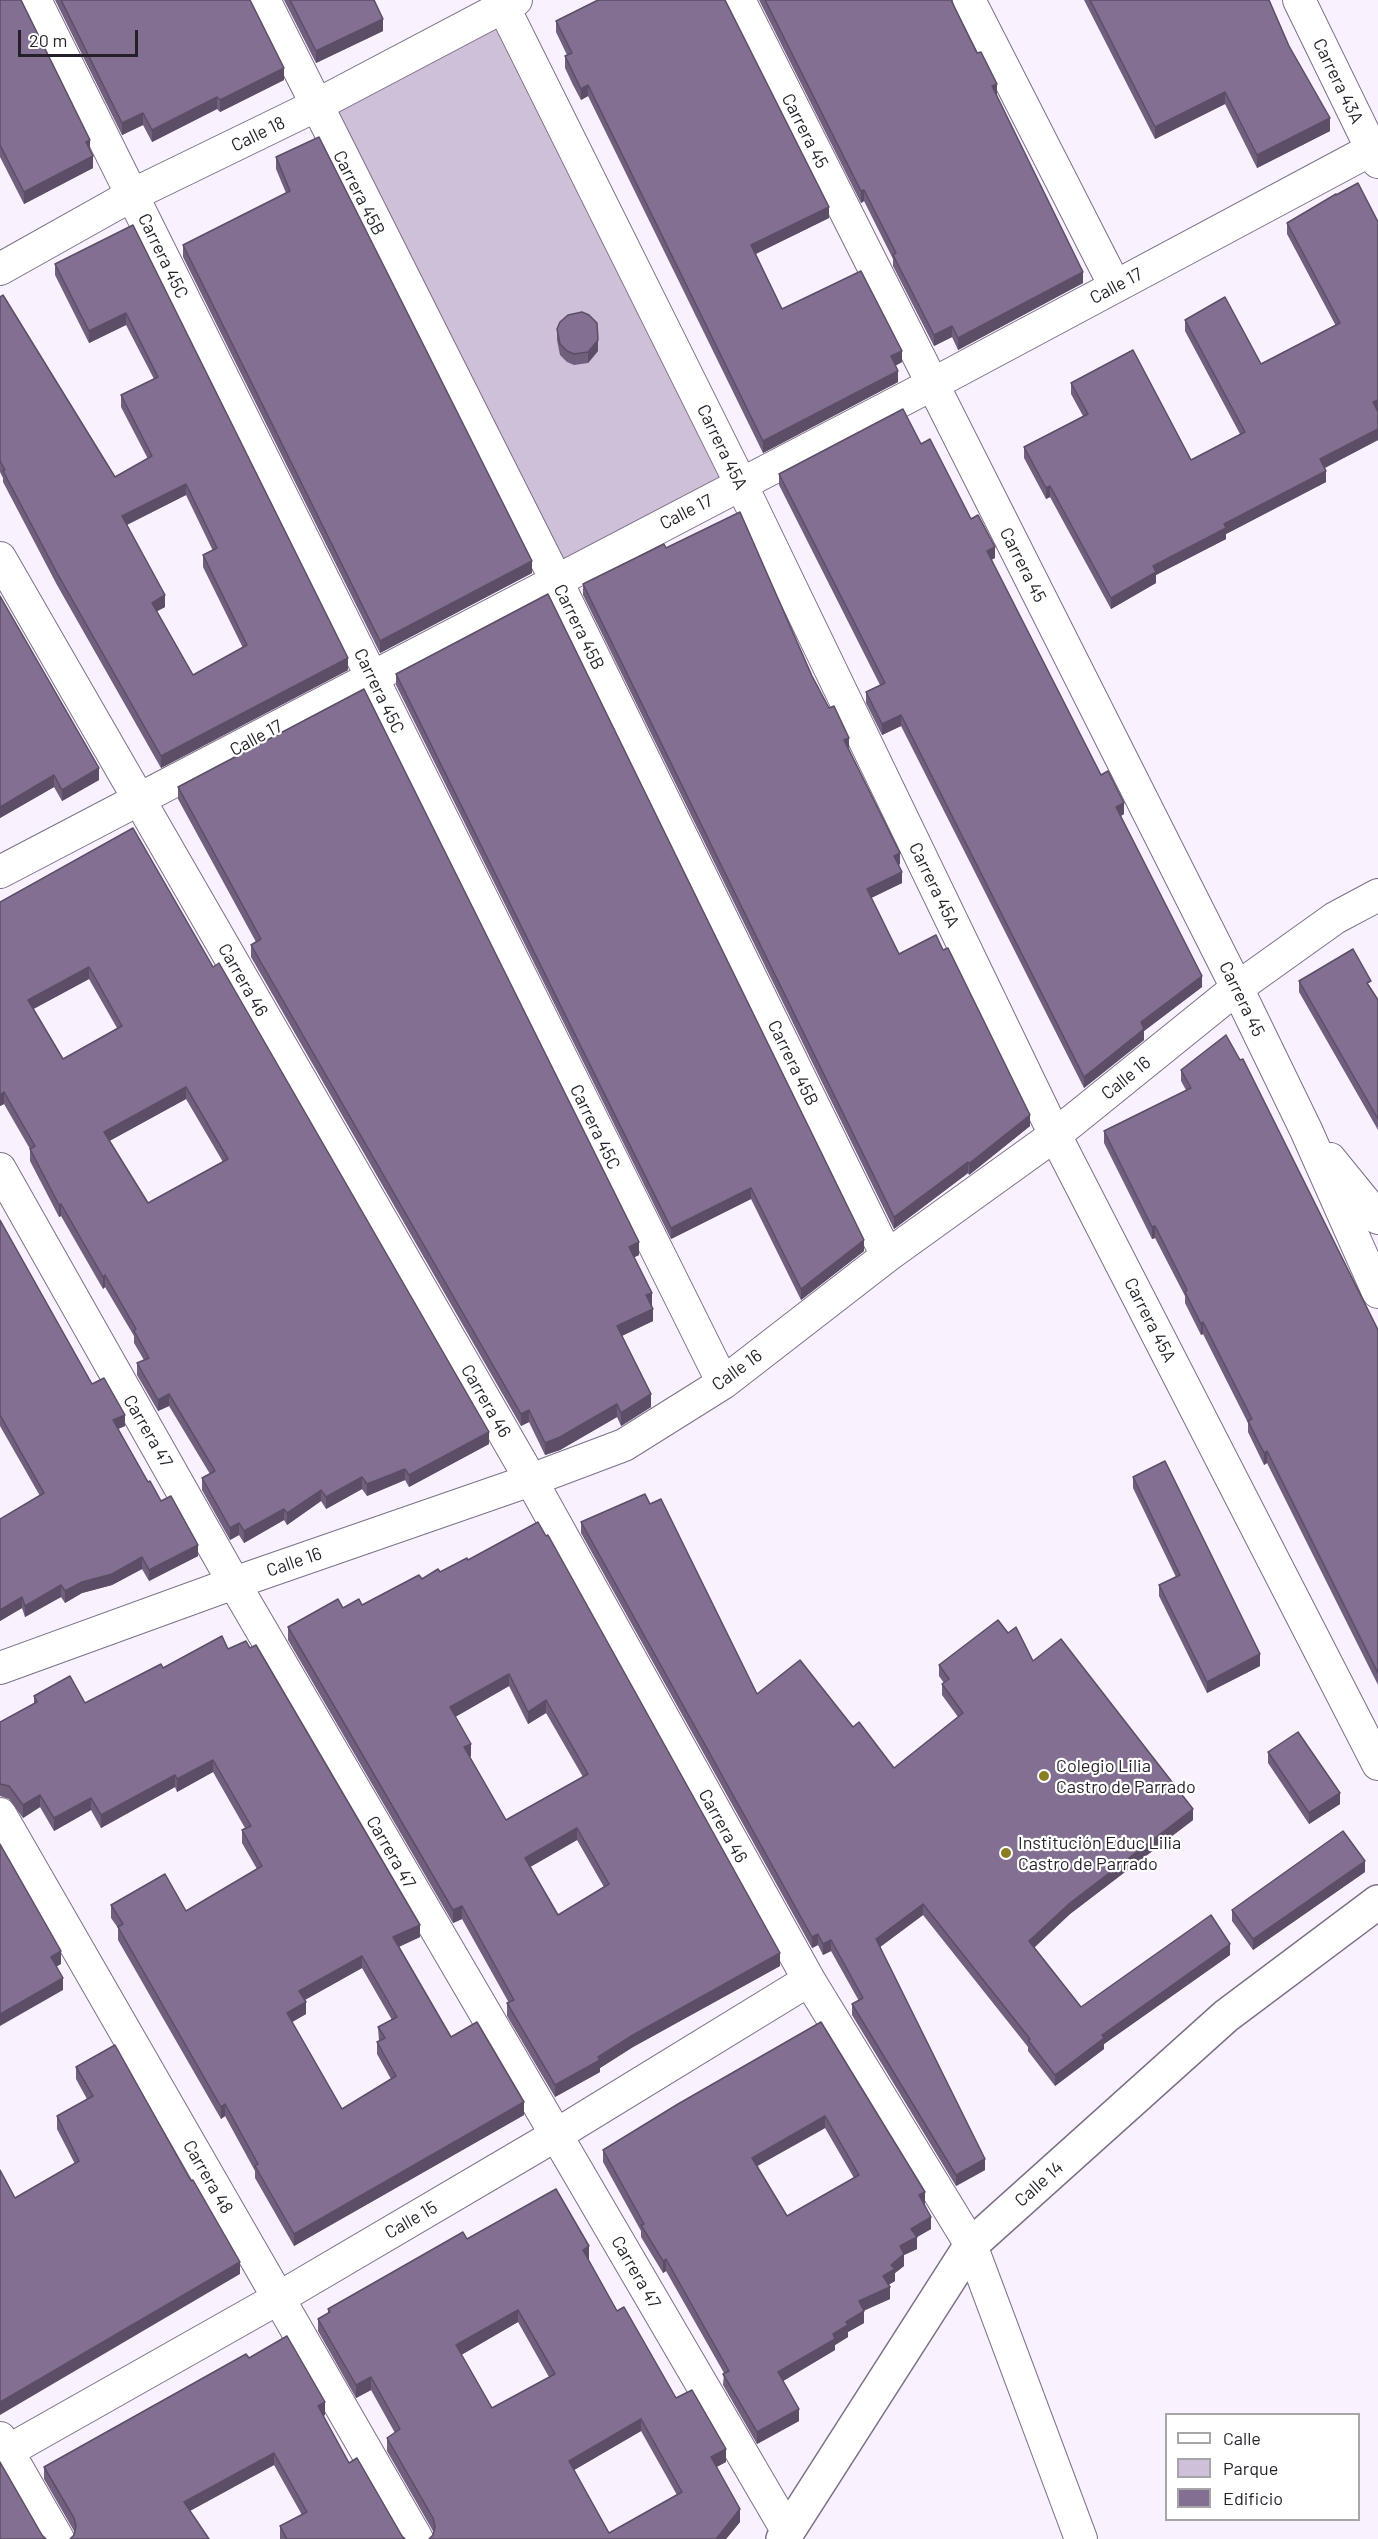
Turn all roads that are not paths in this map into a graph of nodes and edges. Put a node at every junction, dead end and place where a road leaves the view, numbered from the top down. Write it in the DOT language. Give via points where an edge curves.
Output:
graph roads {
  1 [pos="35,0"];
  2 [pos="264,0"];
  3 [pos="739,0"];
  4 [pos="969,0"];
  5 [pos="1299,0"];
  6 [pos="507,2"];
  7 [pos="315,106"];
  8 [pos="1376,153"];
  9 [pos="132,195"];
  10 [pos="0,268"];
  11 [pos="1115,286"];
  12 [pos="931,385"];
  13 [pos="741,484"];
  14 [pos="0,558"];
  15 [pos="556,580"];
  16 [pos="372,677"];
  17 [pos="139,799"];
  18 [pos="0,872"];
  19 [pos="1378,895"];
  20 [pos="1237,988"];
  21 [pos="1306,1130"];
  22 [pos="1055,1136"];
  23 [pos="0,1169"];
  24 [pos="1378,1218"];
  25 [pos="887,1256"];
  26 [pos="1378,1292"];
  27 [pos="723,1383"];
  28 [pos="531,1480"];
  29 [pos="234,1583"];
  30 [pos="0,1668"];
  31 [pos="1378,1764"];
  32 [pos="0,1814"];
  33 [pos="1378,1902"];
  34 [pos="809,1980"];
  35 [pos="556,2135"];
  36 [pos="971,2245"];
  37 [pos="278,2299"];
  38 [pos="4,2445"];
  39 [pos="785,2535"];
  40 [pos="58,2539"];
  41 [pos="417,2539"];
  42 [pos="1081,2539"];
  1 -- 9 [label="street, Carrera 45C"];
  2 -- 7 [label="street, Carrera 45B"];
  3 -- 12 [label="street, Carrera 45"];
  4 -- 11 [label="street"];
  5 -- 8 [label="street, Carrera 43A"];
  6 -- 7 [label="street, Calle 18"];
  6 -- 13 [label="street, Carrera 45A"];
  7 -- 9 [label="street, Calle 18"];
  7 -- 15 [label="street, Carrera 45B"];
  8 -- 11 [label="street, Calle 17"];
  9 -- 10 [label="street, Calle 18"];
  9 -- 16 [label="street, Carrera 45C"];
  11 -- 12 [label="street, Calle 17"];
  12 -- 13 [label="street, Calle 17"];
  12 -- 20 [label="street, Carrera 45"];
  13 -- 15 [label="street, Calle 17"];
  13 -- 22 [label="street, Carrera 45A"];
  14 -- 17 [label="street, Carrera 46"];
  15 -- 16 [label="street, Calle 17"];
  15 -- 25 [label="street, Carrera 45B"];
  16 -- 17 [label="street, Calle 17"];
  16 -- 27 [label="street, Carrera 45C"];
  17 -- 18 [label="street, Calle 17"];
  17 -- 28 [label="street, Carrera 46"];
  19 -- 20 [label="street, Calle 16" via="1335,918"];
  20 -- 21 [label="street, Carrera 45"];
  20 -- 22 [label="street, Calle 16"];
  21 -- 24 [label="street, Carrera 45"];
  21 -- 26 [label="street, Carrera 45"];
  22 -- 25 [label="street, Calle 16"];
  22 -- 31 [label="street, Carrera 45A"];
  23 -- 29 [label="street, Carrera 47"];
  25 -- 27 [label="street, Calle 16"];
  27 -- 28 [label="street, Calle 16" via="624,1445"];
  28 -- 29 [label="street, Calle 16"];
  28 -- 34 [label="street, Carrera 46"];
  29 -- 30 [label="street, Calle 16"];
  29 -- 35 [label="street, Carrera 47"];
  32 -- 37 [label="street, Carrera 48"];
  33 -- 36 [label="street, Calle 14" via="1226,2016"];
  34 -- 35 [label="street, Calle 15"];
  34 -- 36 [label="street, Carrera 46"];
  35 -- 37 [label="street, Calle 15"];
  35 -- 39 [label="street, Carrera 47"];
  36 -- 39 [label="street, Calle 14"];
  36 -- 42 [label="street, Carrera 46"];
  37 -- 38 [label="street, Calle 15"];
  37 -- 41 [label="street, Carrera 48"];
  38 -- 40 [label="street"];
}
